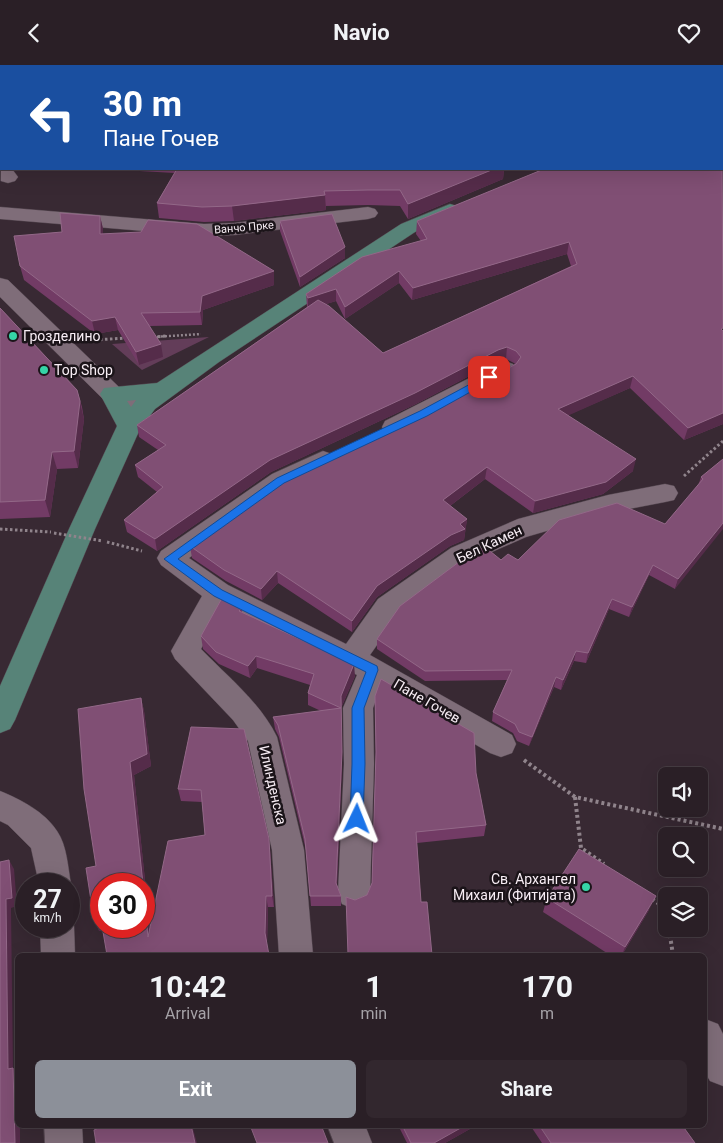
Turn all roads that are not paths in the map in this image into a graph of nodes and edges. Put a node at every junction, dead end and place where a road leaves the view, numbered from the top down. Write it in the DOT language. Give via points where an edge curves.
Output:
graph roads {
  1 [pos="464,203"];
  2 [pos="0,213"];
  3 [pos="368,213"];
  4 [pos="0,285"];
  5 [pos="505,369"];
  6 [pos="112,394"];
  7 [pos="145,408"];
  8 [pos="371,438"];
  9 [pos="310,444"];
  10 [pos="665,493"];
  11 [pos="218,593"];
  12 [pos="362,664"];
  13 [pos="0,720"];
  14 [pos="501,743"];
  15 [pos="0,805"];
  16 [pos="53,873"];
  17 [pos="354,893"];
  18 [pos="57,938"];
  19 [pos="58,953"];
  20 [pos="296,953"];
  21 [pos="707,1040"];
  22 [pos="723,1068"];
  23 [pos="63,1128"];
  24 [pos="347,1128"];
  25 [pos="64,1143"];
  26 [pos="353,1143"];
  1 -- 7 [label="main road" via="408,228"];
  2 -- 3 [label="street, Ванчо Прке" via="204,231"];
  4 -- 6 [label="street"];
  5 -- 8 [label="street"];
  6 -- 7 [label="main road"];
  6 -- 7 [label="main road"];
  7 -- 13 [label="main road" via="82,529"];
  9 -- 11 [label="street, Пане Гочев" via="341,452 281,480 170,559"];
  10 -- 12 [label="street, Бел Камен" via="608,504 518,529 460,555 388,607"];
  11 -- 12 [label="street, Пане Гочев"];
  11 -- 20 [label="street, Илинденска" via="185,651 243,711 262,737 288,850"];
  12 -- 14 [label="street, Пане Гочев"];
  12 -- 17 [label="street, Бел Камен"];
  15 -- 16 [label="street" via="19,815 46,841"];
  18 -- 19 [label="street"];
  21 -- 22 [label="street"];
  23 -- 25 [label="street"];
  24 -- 26 [label="street"];
}
